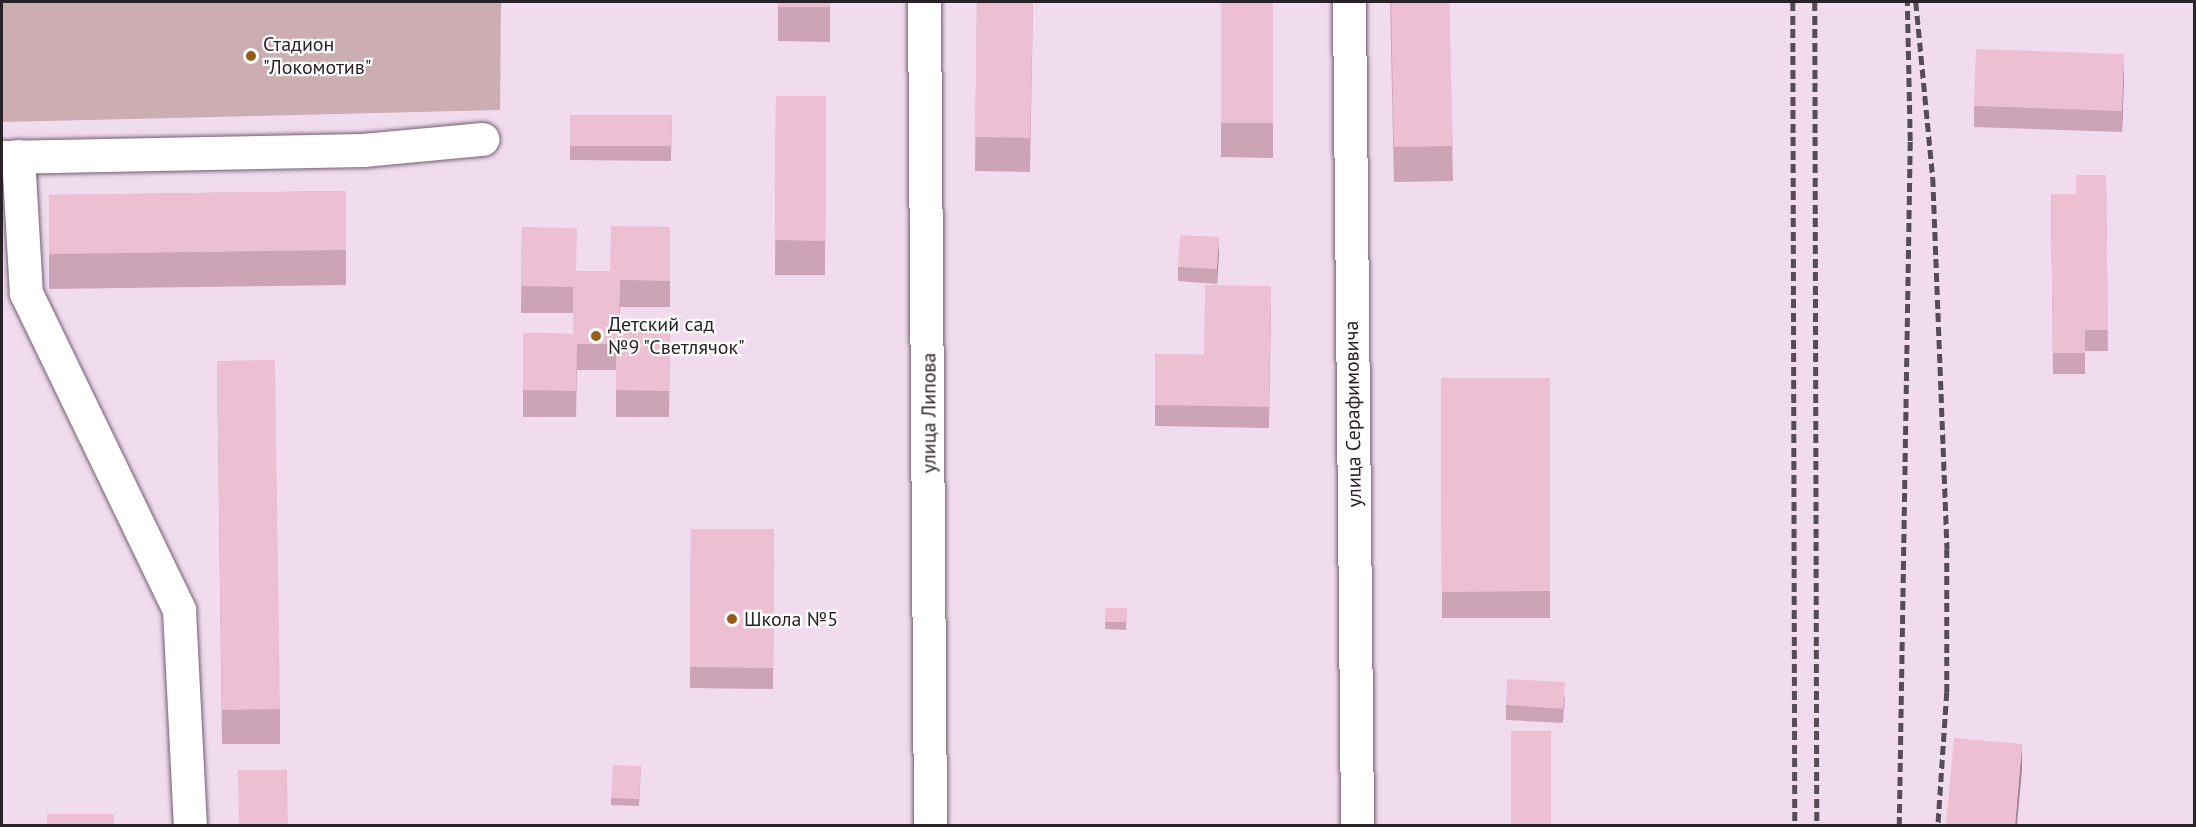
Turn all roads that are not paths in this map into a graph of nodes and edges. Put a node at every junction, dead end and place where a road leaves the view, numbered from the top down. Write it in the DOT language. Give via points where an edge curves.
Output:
graph roads {
  1 [pos="924,2"];
  2 [pos="1349,2"];
  3 [pos="482,139"];
  4 [pos="10,156"];
  5 [pos="190,825"];
  6 [pos="930,825"];
  7 [pos="1357,825"];
  1 -- 6 [label="street, улица Липова"];
  2 -- 7 [label="street, улица Серафимовича"];
  3 -- 4 [label="street" via="363,150"];
  4 -- 5 [label="street" via="26,292 179,610"];
}
